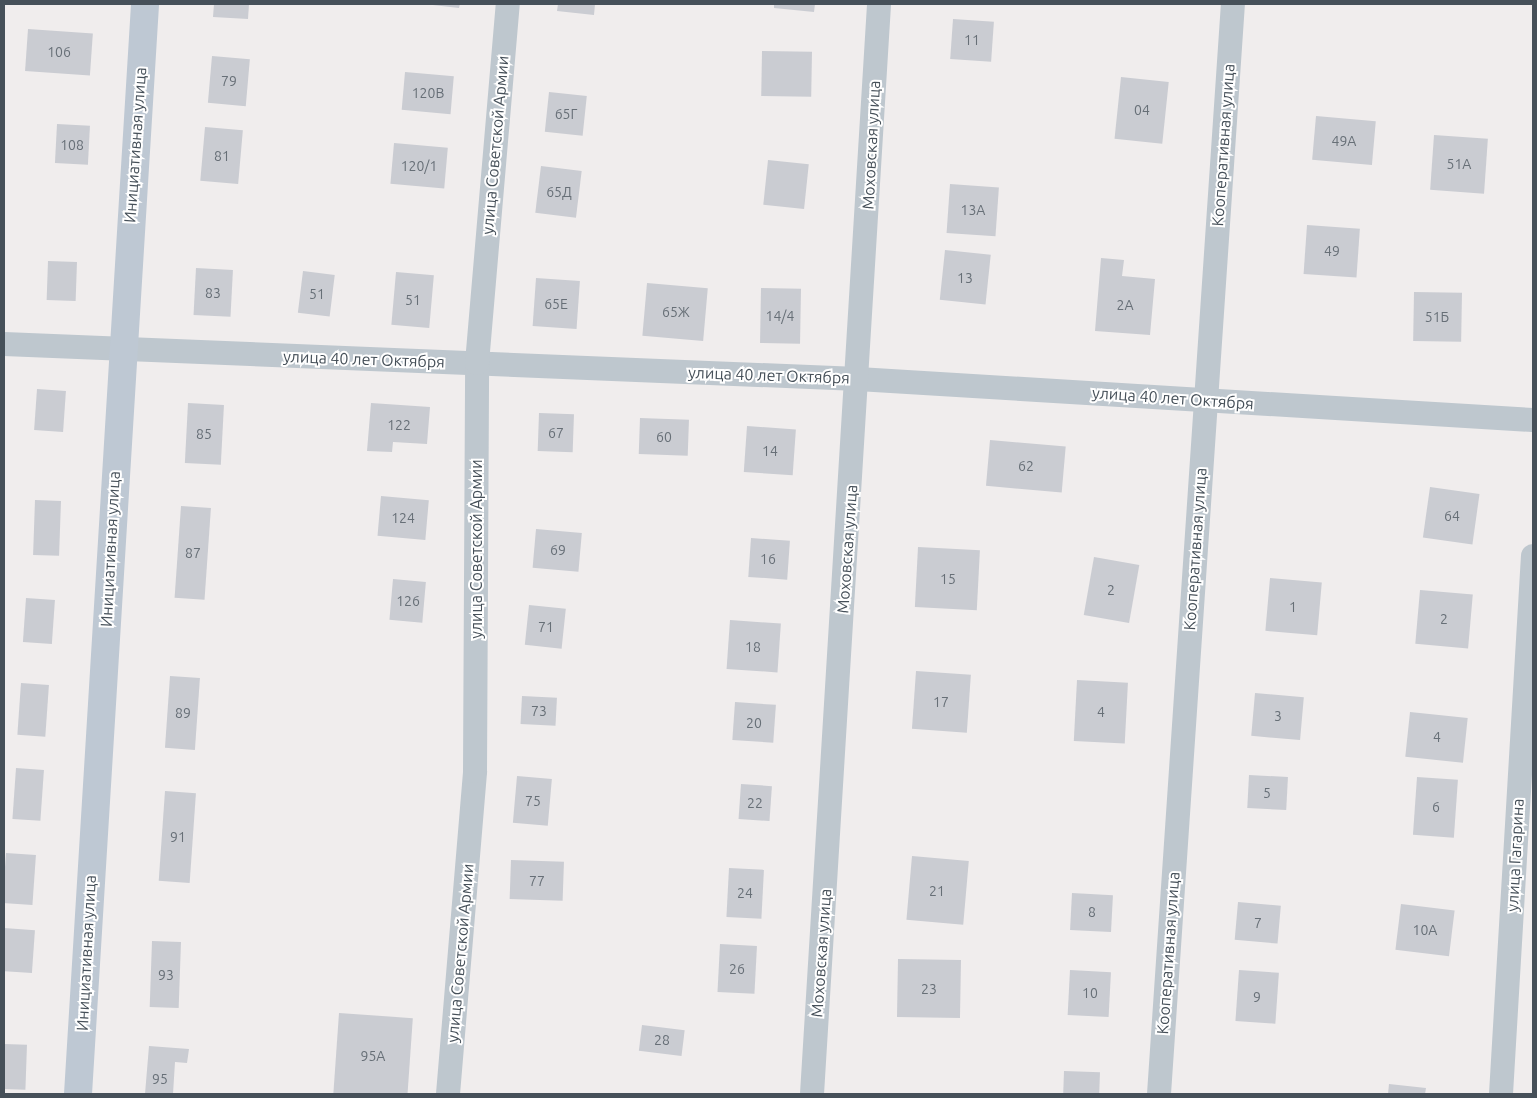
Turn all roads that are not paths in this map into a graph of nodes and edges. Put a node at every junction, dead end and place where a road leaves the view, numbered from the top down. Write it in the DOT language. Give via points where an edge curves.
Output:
graph roads {
  1 [pos="145,4"];
  2 [pos="508,4"];
  3 [pos="879,4"];
  4 [pos="1233,4"];
  5 [pos="4,344"];
  6 [pos="121,350"];
  7 [pos="477,363"];
  8 [pos="858,378"];
  9 [pos="1204,400"];
  10 [pos="1533,420"];
  11 [pos="1533,556"];
  12 [pos="78,1094"];
  13 [pos="448,1094"];
  14 [pos="812,1094"];
  15 [pos="1159,1094"];
  16 [pos="1501,1094"];
  1 -- 6 [label="street, Инициативная улица"];
  2 -- 7 [label="street, улица Советской Армии"];
  3 -- 8 [label="street, Моховская улица"];
  4 -- 9 [label="street, Кооперативная улица"];
  5 -- 6 [label="street, улица 40 лет Октября"];
  6 -- 7 [label="street, улица 40 лет Октября"];
  6 -- 12 [label="street, Инициативная улица"];
  7 -- 8 [label="street, улица 40 лет Октября"];
  7 -- 13 [label="street, улица Советской Армии" via="475,771"];
  8 -- 9 [label="street, улица 40 лет Октября"];
  8 -- 14 [label="street, Моховская улица"];
  9 -- 10 [label="street, улица 40 лет Октября"];
  9 -- 15 [label="street, Кооперативная улица"];
  11 -- 16 [label="street, улица Гагарина"];
}
